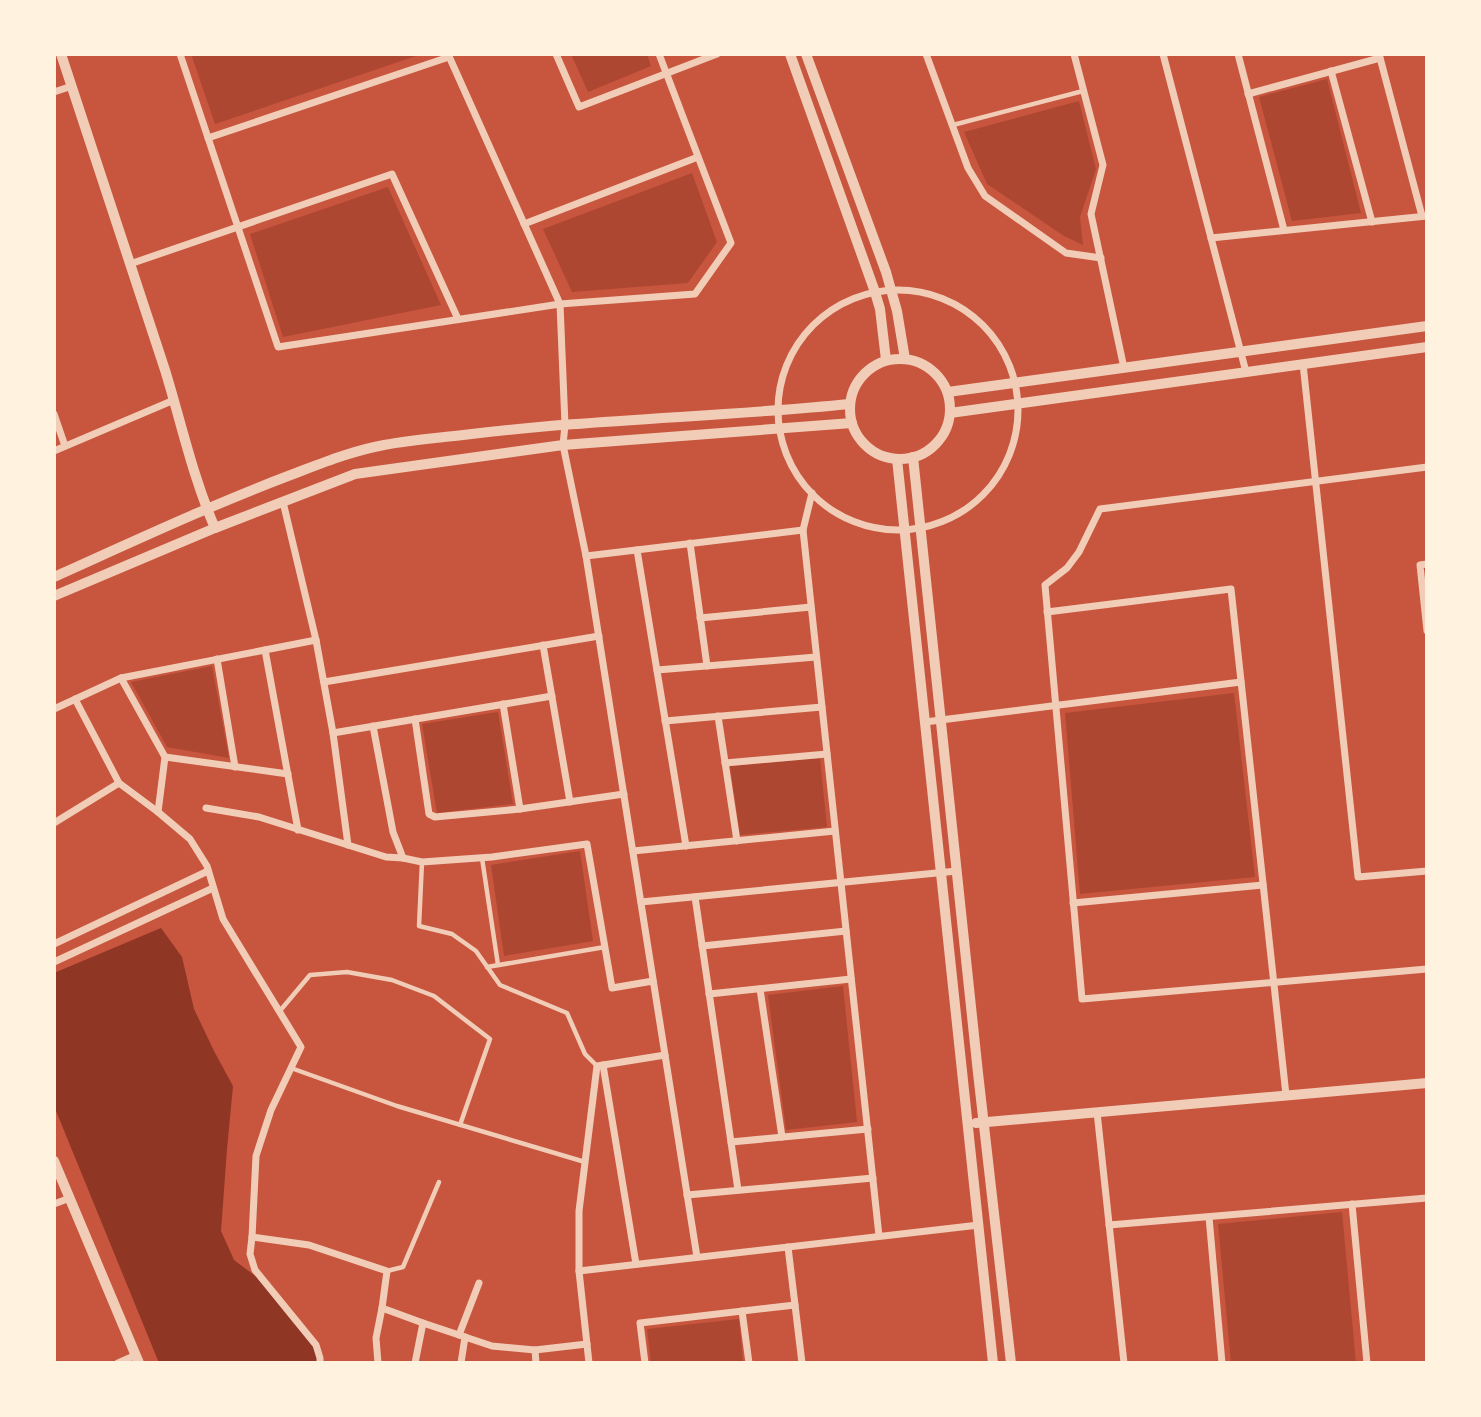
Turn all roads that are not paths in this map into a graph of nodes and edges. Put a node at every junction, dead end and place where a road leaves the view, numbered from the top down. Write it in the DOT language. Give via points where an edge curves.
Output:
graph roads {
  1 [pos="61,54"];
  2 [pos="180,54"];
  3 [pos="556,54"];
  4 [pos="659,54"];
  5 [pos="717,54"];
  6 [pos="790,54"];
  7 [pos="806,54"];
  8 [pos="926,54"];
  9 [pos="1074,54"];
  10 [pos="1163,54"];
  11 [pos="1238,54"];
  12 [pos="448,55"];
  13 [pos="1380,56"];
  14 [pos="1331,71"];
  15 [pos="666,74"];
  16 [pos="72,86"];
  17 [pos="1083,91"];
  18 [pos="54,92"];
  19 [pos="1248,94"];
  20 [pos="953,125"];
  21 [pos="208,138"];
  22 [pos="698,157"];
  23 [pos="1424,216"];
  24 [pos="1372,222"];
  25 [pos="524,223"];
  26 [pos="238,227"];
  27 [pos="1284,230"];
  28 [pos="1211,237"];
  29 [pos="1101,258"];
  30 [pos="130,264"];
  31 [pos="891,290"];
  32 [pos="875,292"];
  33 [pos="560,304"];
  34 [pos="458,319"];
  35 [pos="1427,326"];
  36 [pos="1427,347"];
  37 [pos="1240,352"];
  38 [pos="905,359"];
  39 [pos="886,360"];
  40 [pos="1303,364"];
  41 [pos="1124,368"];
  42 [pos="1246,372"];
  43 [pos="1016,383"];
  44 [pos="948,392"];
  45 [pos="174,400"];
  46 [pos="850,404"];
  47 [pos="1018,404"];
  48 [pos="777,411"];
  49 [pos="950,413"];
  50 [pos="54,414"];
  51 [pos="852,423"];
  52 [pos="565,425"];
  53 [pos="776,430"];
  54 [pos="564,445"];
  55 [pos="65,446"];
  56 [pos="54,451"];
  57 [pos="913,457"];
  58 [pos="897,459"];
  59 [pos="1427,467"];
  60 [pos="1316,481"];
  61 [pos="812,492"];
  62 [pos="283,502"];
  63 [pos="206,509"];
  64 [pos="215,528"];
  65 [pos="920,528"];
  66 [pos="803,530"];
  67 [pos="905,530"];
  68 [pos="690,543"];
  69 [pos="638,550"];
  70 [pos="586,556"];
  71 [pos="1427,564"];
  72 [pos="54,577"];
  73 [pos="54,596"];
  74 [pos="811,607"];
  75 [pos="1047,612"];
  76 [pos="700,618"];
  77 [pos="1427,631"];
  78 [pos="599,636"];
  79 [pos="316,640"];
  80 [pos="543,645"];
  81 [pos="265,650"];
  82 [pos="816,657"];
  83 [pos="217,659"];
  84 [pos="707,666"];
  85 [pos="657,670"];
  86 [pos="121,678"];
  87 [pos="324,682"];
  88 [pos="1241,682"];
  89 [pos="552,696"];
  90 [pos="75,699"];
  91 [pos="503,704"];
  92 [pos="1056,706"];
  93 [pos="822,707"];
  94 [pos="54,709"];
  95 [pos="718,716"];
  96 [pos="415,719"];
  97 [pos="941,720"];
  98 [pos="665,721"];
  99 [pos="925,722"];
  100 [pos="373,726"];
  101 [pos="333,733"];
  102 [pos="827,754"];
  103 [pos="165,757"];
  104 [pos="725,764"];
  105 [pos="235,767"];
  106 [pos="288,774"];
  107 [pos="119,783"];
  108 [pos="624,794"];
  109 [pos="570,802"];
  110 [pos="206,808"];
  111 [pos="520,808"];
  112 [pos="158,812"];
  113 [pos="54,823"];
  114 [pos="299,830"];
  115 [pos="835,831"];
  116 [pos="737,841"];
  117 [pos="348,845"];
  118 [pos="686,846"];
  119 [pos="633,851"];
  120 [pos="403,858"];
  121 [pos="482,858"];
  122 [pos="422,862"];
  123 [pos="208,871"];
  124 [pos="957,871"];
  125 [pos="1427,871"];
  126 [pos="941,872"];
  127 [pos="841,882"];
  128 [pos="1263,885"];
  129 [pos="213,888"];
  130 [pos="695,897"];
  131 [pos="641,902"];
  132 [pos="1073,903"];
  133 [pos="846,931"];
  134 [pos="54,944"];
  135 [pos="702,946"];
  136 [pos="605,947"];
  137 [pos="54,962"];
  138 [pos="498,965"];
  139 [pos="487,967"];
  140 [pos="1427,969"];
  141 [pos="851,979"];
  142 [pos="653,981"];
  143 [pos="1274,982"];
  144 [pos="760,989"];
  145 [pos="709,994"];
  146 [pos="279,1012"];
  147 [pos="665,1055"];
  148 [pos="600,1066"];
  149 [pos="291,1068"];
  150 [pos="1427,1083"];
  151 [pos="1286,1096"];
  152 [pos="1097,1112"];
  153 [pos="984,1122"];
  154 [pos="968,1124"];
  155 [pos="460,1125"];
  156 [pos="867,1129"];
  157 [pos="782,1137"];
  158 [pos="731,1142"];
  159 [pos="54,1161"];
  160 [pos="585,1163"];
  161 [pos="873,1178"];
  162 [pos="439,1182"];
  163 [pos="738,1190"];
  164 [pos="687,1195"];
  165 [pos="70,1198"];
  166 [pos="1427,1198"];
  167 [pos="54,1204"];
  168 [pos="1352,1204"];
  169 [pos="1209,1217"];
  170 [pos="979,1225"];
  171 [pos="1109,1225"];
  172 [pos="879,1236"];
  173 [pos="252,1237"];
  174 [pos="788,1247"];
  175 [pos="697,1257"];
  176 [pos="636,1264"];
  177 [pos="387,1271"];
  178 [pos="579,1271"];
  179 [pos="479,1283"];
  180 [pos="796,1305"];
  181 [pos="382,1308"];
  182 [pos="742,1311"];
  183 [pos="423,1323"];
  184 [pos="462,1336"];
  185 [pos="587,1344"];
  186 [pos="535,1350"];
  187 [pos="138,1359"];
  188 [pos="118,1363"];
  189 [pos="320,1363"];
  190 [pos="378,1363"];
  191 [pos="415,1363"];
  192 [pos="461,1363"];
  193 [pos="536,1363"];
  194 [pos="589,1363"];
  195 [pos="645,1363"];
  196 [pos="749,1363"];
  197 [pos="802,1363"];
  198 [pos="993,1363"];
  199 [pos="1011,1363"];
  200 [pos="1124,1363"];
  201 [pos="1222,1363"];
  202 [pos="1367,1363"];
  1 -- 16 [label="street"];
  2 -- 21 [label="street"];
  3 -- 15 [label="street" via="579,107"];
  4 -- 15 [label="street"];
  5 -- 15 [label="street"];
  6 -- 32 [label="street"];
  7 -- 31 [label="street"];
  8 -- 20 [label="street"];
  9 -- 17 [label="street"];
  10 -- 28 [label="street"];
  11 -- 19 [label="street"];
  12 -- 21 [label="street"];
  12 -- 25 [label="street"];
  13 -- 14 [label="street"];
  13 -- 23 [label="street"];
  14 -- 19 [label="street"];
  14 -- 24 [label="street"];
  15 -- 22 [label="street"];
  16 -- 18 [label="street"];
  16 -- 30 [label="street"];
  17 -- 20 [label="lane"];
  17 -- 29 [label="street" via="1103,165 1091,214"];
  19 -- 27 [label="street"];
  20 -- 29 [label="street" via="968,169 985,197 1066,253"];
  21 -- 26 [label="street"];
  22 -- 25 [label="street"];
  22 -- 33 [label="street" via="731,243 695,294"];
  23 -- 24 [label="street"];
  24 -- 27 [label="street"];
  25 -- 33 [label="street"];
  26 -- 30 [label="street"];
  26 -- 34 [label="street" via="278,346"];
  26 -- 34 [label="street" via="392,174"];
  27 -- 28 [label="street"];
  28 -- 37 [label="street"];
  29 -- 41 [label="street"];
  30 -- 45 [label="street"];
  31 -- 32 [label="street"];
  31 -- 38 [label="street"];
  31 -- 43 [label="street" via="947,300 975,317 1005,353"];
  32 -- 39 [label="street"];
  32 -- 48 [label="street" via="832,309 807,331 787,362"];
  33 -- 34 [label="street"];
  33 -- 52 [label="street"];
  35 -- 37 [label="street"];
  36 -- 40 [label="street"];
  37 -- 41 [label="street"];
  37 -- 42 [label="street"];
  38 -- 39 [label="street"];
  38 -- 44 [label="street" via="931,369"];
  39 -- 46 [label="street" via="861,378"];
  40 -- 42 [label="street"];
  40 -- 60 [label="street"];
  41 -- 43 [label="street"];
  42 -- 47 [label="street"];
  43 -- 44 [label="street"];
  43 -- 47 [label="street"];
  44 -- 49 [label="street"];
  45 -- 55 [label="street"];
  45 -- 63 [label="street"];
  46 -- 48 [label="street"];
  46 -- 51 [label="street"];
  47 -- 49 [label="street"];
  47 -- 65 [label="street" via="1016,436 1001,471 980,498 953,517"];
  48 -- 52 [label="street"];
  48 -- 53 [label="street"];
  49 -- 57 [label="street" via="940,439"];
  50 -- 55 [label="street"];
  51 -- 53 [label="street"];
  51 -- 58 [label="street" via="869,448"];
  52 -- 54 [label="street"];
  52 -- 63 [label="street" via="383,445"];
  53 -- 54 [label="street"];
  53 -- 61 [label="street" via="795,473"];
  54 -- 62 [label="street" via="355,474"];
  54 -- 70 [label="street"];
  55 -- 56 [label="street"];
  57 -- 58 [label="street"];
  57 -- 65 [label="street"];
  58 -- 67 [label="street"];
  59 -- 60 [label="street"];
  60 -- 75 [label="street" via="1100,509 1079,552 1045,585"];
  60 -- 125 [label="street" via="1358,877"];
  61 -- 66 [label="street"];
  61 -- 67 [label="street" via="848,520"];
  62 -- 64 [label="street"];
  62 -- 79 [label="street"];
  63 -- 64 [label="street"];
  63 -- 72 [label="street"];
  64 -- 73 [label="street"];
  65 -- 67 [label="street"];
  65 -- 97 [label="street"];
  66 -- 68 [label="street"];
  66 -- 74 [label="street"];
  67 -- 99 [label="street"];
  68 -- 69 [label="street"];
  68 -- 76 [label="street"];
  69 -- 70 [label="street"];
  69 -- 85 [label="street"];
  70 -- 78 [label="street"];
  71 -- 77 [label="street" via="1420,565"];
  74 -- 76 [label="street"];
  74 -- 82 [label="street"];
  75 -- 88 [label="street" via="1231,589"];
  75 -- 92 [label="street"];
  76 -- 84 [label="street"];
  78 -- 80 [label="street"];
  78 -- 108 [label="street"];
  79 -- 81 [label="street"];
  79 -- 87 [label="street"];
  80 -- 87 [label="street"];
  80 -- 89 [label="street"];
  81 -- 83 [label="street"];
  81 -- 106 [label="street"];
  82 -- 84 [label="street"];
  82 -- 93 [label="street"];
  83 -- 86 [label="street"];
  83 -- 105 [label="street"];
  84 -- 85 [label="street"];
  85 -- 98 [label="street"];
  86 -- 90 [label="street"];
  86 -- 103 [label="street"];
  87 -- 101 [label="street"];
  88 -- 92 [label="street"];
  88 -- 128 [label="street"];
  89 -- 91 [label="street"];
  89 -- 109 [label="street"];
  90 -- 94 [label="street"];
  90 -- 107 [label="street"];
  91 -- 96 [label="street"];
  91 -- 111 [label="street"];
  92 -- 97 [label="street"];
  92 -- 132 [label="street"];
  93 -- 95 [label="street"];
  93 -- 102 [label="street"];
  95 -- 98 [label="street"];
  95 -- 104 [label="street"];
  96 -- 100 [label="street"];
  96 -- 111 [label="street" via="429,814"];
  97 -- 99 [label="street"];
  97 -- 124 [label="street"];
  98 -- 118 [label="street"];
  99 -- 126 [label="street"];
  100 -- 101 [label="street"];
  100 -- 120 [label="street" via="393,832"];
  101 -- 117 [label="street"];
  102 -- 104 [label="street"];
  102 -- 115 [label="street"];
  103 -- 105 [label="street"];
  103 -- 112 [label="street"];
  104 -- 116 [label="street"];
  105 -- 106 [label="street"];
  106 -- 114 [label="street"];
  107 -- 112 [label="street"];
  107 -- 113 [label="street"];
  108 -- 109 [label="street"];
  108 -- 119 [label="street"];
  109 -- 111 [label="street"];
  110 -- 114 [label="street"];
  112 -- 123 [label="street" via="190,839"];
  114 -- 117 [label="street"];
  115 -- 116 [label="street"];
  115 -- 127 [label="street"];
  116 -- 118 [label="street"];
  117 -- 120 [label="street"];
  118 -- 119 [label="street"];
  119 -- 131 [label="street"];
  120 -- 122 [label="street"];
  121 -- 122 [label="street"];
  121 -- 136 [label="street" via="587,844"];
  121 -- 138 [label="lane"];
  122 -- 139 [label="lane" via="419,926 452,934 476,951"];
  123 -- 129 [label="street"];
  123 -- 134 [label="street"];
  124 -- 126 [label="street"];
  124 -- 153 [label="street"];
  126 -- 127 [label="street"];
  126 -- 154 [label="street"];
  127 -- 130 [label="street"];
  127 -- 133 [label="street"];
  128 -- 132 [label="street"];
  128 -- 143 [label="street"];
  129 -- 137 [label="street"];
  129 -- 146 [label="street" via="223,919"];
  130 -- 131 [label="street"];
  130 -- 135 [label="street"];
  131 -- 142 [label="street"];
  132 -- 143 [label="street" via="1082,999"];
  133 -- 135 [label="street"];
  133 -- 141 [label="street"];
  135 -- 145 [label="street"];
  136 -- 138 [label="lane"];
  136 -- 142 [label="street" via="612,988"];
  138 -- 139 [label="lane"];
  139 -- 148 [label="lane" via="500,985 567,1013 585,1054"];
  140 -- 143 [label="street"];
  141 -- 144 [label="street"];
  141 -- 156 [label="street"];
  142 -- 147 [label="street"];
  143 -- 151 [label="street"];
  144 -- 145 [label="street"];
  144 -- 157 [label="street"];
  145 -- 158 [label="street"];
  146 -- 149 [label="street" via="301,1047"];
  146 -- 155 [label="lane" via="310,975 347,972 434,996 490,1038"];
  147 -- 148 [label="street"];
  147 -- 164 [label="street"];
  148 -- 160 [label="street"];
  148 -- 176 [label="street"];
  149 -- 155 [label="lane"];
  149 -- 173 [label="street" via="256,1156"];
  150 -- 151 [label="street"];
  151 -- 152 [label="street"];
  152 -- 153 [label="street"];
  152 -- 171 [label="street"];
  153 -- 154 [label="street"];
  153 -- 199 [label="street"];
  154 -- 170 [label="street"];
  155 -- 160 [label="lane"];
  156 -- 157 [label="street"];
  156 -- 161 [label="street"];
  157 -- 158 [label="street"];
  158 -- 163 [label="street"];
  159 -- 165 [label="street"];
  160 -- 178 [label="street"];
  161 -- 163 [label="street"];
  161 -- 172 [label="street"];
  162 -- 177 [label="lane" via="403,1267"];
  163 -- 164 [label="street"];
  164 -- 175 [label="street"];
  165 -- 167 [label="street"];
  165 -- 187 [label="street"];
  166 -- 168 [label="street"];
  168 -- 169 [label="street"];
  168 -- 202 [label="street"];
  169 -- 171 [label="street"];
  169 -- 201 [label="street"];
  170 -- 172 [label="street"];
  170 -- 198 [label="street"];
  171 -- 200 [label="street"];
  172 -- 174 [label="street"];
  173 -- 177 [label="street" via="309,1245"];
  173 -- 189 [label="street" via="250,1254 256,1270 316,1345"];
  174 -- 175 [label="street"];
  174 -- 180 [label="street"];
  175 -- 176 [label="street"];
  176 -- 178 [label="street"];
  177 -- 181 [label="street"];
  178 -- 185 [label="street"];
  179 -- 184 [label="street"];
  180 -- 182 [label="street"];
  180 -- 197 [label="street"];
  181 -- 183 [label="street"];
  181 -- 190 [label="street" via="376,1338"];
  182 -- 195 [label="street" via="640,1322"];
  182 -- 196 [label="street"];
  183 -- 184 [label="street"];
  183 -- 191 [label="street"];
  184 -- 186 [label="street" via="492,1346"];
  184 -- 192 [label="street"];
  185 -- 186 [label="street"];
  185 -- 194 [label="street"];
  186 -- 193 [label="street"];
  187 -- 188 [label="street"];
}
